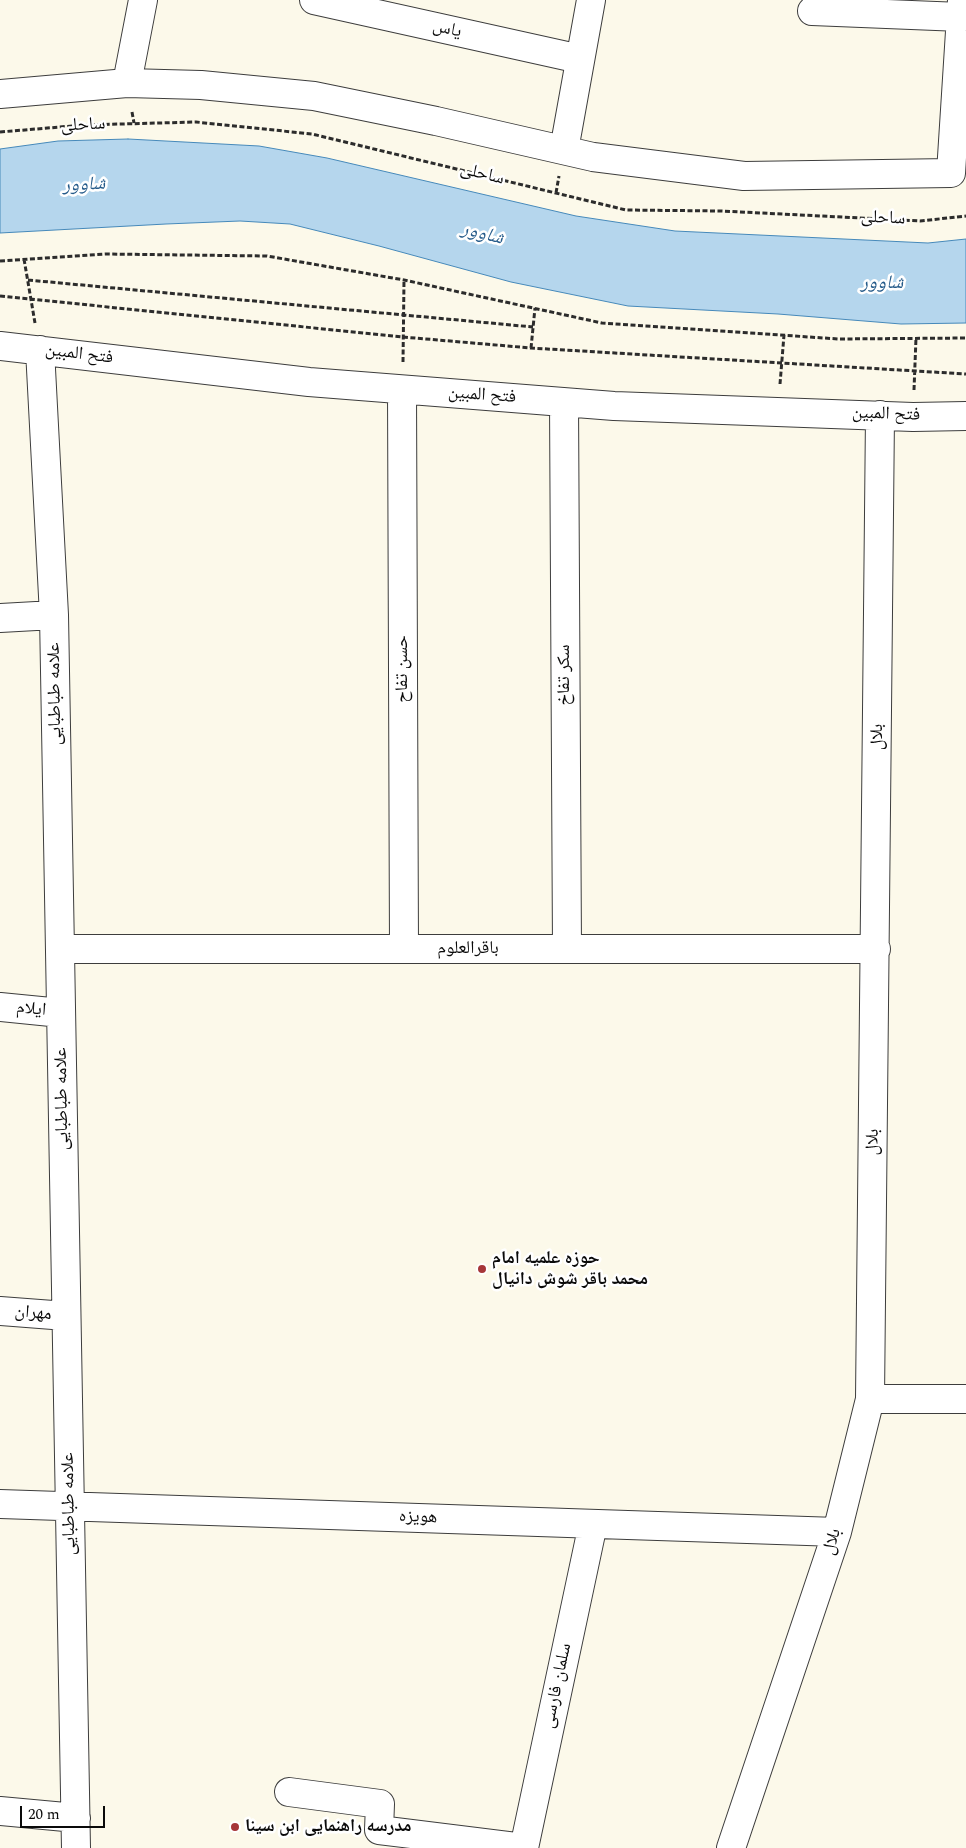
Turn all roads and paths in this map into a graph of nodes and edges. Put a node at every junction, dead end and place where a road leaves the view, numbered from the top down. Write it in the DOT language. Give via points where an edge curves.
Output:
graph roads {
  1 [pos="143,0"];
  2 [pos="314,0"];
  3 [pos="591,0"];
  4 [pos="962,9"];
  5 [pos="812,11"];
  6 [pos="580,59"];
  7 [pos="127,83"];
  8 [pos="0,94"];
  9 [pos="0,132"];
  10 [pos="564,150"];
  11 [pos="966,216"];
  12 [pos="24,259"];
  13 [pos="0,261"];
  14 [pos="28,280"];
  15 [pos="404,280"];
  16 [pos="0,296"];
  17 [pos="31,299"];
  18 [pos="535,308"];
  19 [pos="403,315"];
  20 [pos="533,327"];
  21 [pos="784,335"];
  22 [pos="403,337"];
  23 [pos="916,338"];
  24 [pos="966,338"];
  25 [pos="0,346"];
  26 [pos="531,348"];
  27 [pos="40,350"];
  28 [pos="782,362"];
  29 [pos="915,370"];
  30 [pos="966,374"];
  31 [pos="402,390"];
  32 [pos="564,402"];
  33 [pos="778,412"];
  34 [pos="880,415"];
  35 [pos="966,416"];
  36 [pos="912,417"];
  37 [pos="54,614"];
  38 [pos="0,618"];
  39 [pos="60,949"];
  40 [pos="404,949"];
  41 [pos="567,949"];
  42 [pos="876,949"];
  43 [pos="0,1008"];
  44 [pos="61,1013"];
  45 [pos="0,1311"];
  46 [pos="66,1316"];
  47 [pos="966,1398"];
  48 [pos="870,1399"];
  49 [pos="0,1504"];
  50 [pos="70,1507"];
  51 [pos="593,1524"];
  52 [pos="837,1532"];
  53 [pos="289,1792"];
  54 [pos="0,1811"];
  55 [pos="76,1818"];
  56 [pos="76,1848"];
  57 [pos="524,1848"];
  58 [pos="731,1848"];
  1 -- 7 [label="street"];
  2 -- 6 [label="street, یاس"];
  3 -- 6 [label="street"];
  4 -- 5 [label="street"];
  4 -- 10 [label="street" via="951,173 744,176 593,157"];
  6 -- 10 [label="street"];
  7 -- 8 [label="street"];
  7 -- 10 [label="street" via="201,85 314,96"];
  9 -- 11 [label="path, ساحلی" via="84,125 196,122 312,134 626,210 721,211 920,221"];
  12 -- 13 [label="path"];
  12 -- 14 [label="path"];
  12 -- 15 [label="path" via="106,254 267,256"];
  14 -- 17 [label="path"];
  14 -- 19 [label="path"];
  15 -- 18 [label="path"];
  15 -- 19 [label="path"];
  16 -- 17 [label="path"];
  17 -- 22 [label="path"];
  17 -- 27 [label="path"];
  18 -- 20 [label="path"];
  18 -- 21 [label="path" via="602,323"];
  19 -- 20 [label="path"];
  19 -- 22 [label="path"];
  20 -- 26 [label="path"];
  21 -- 23 [label="path" via="839,339"];
  21 -- 28 [label="path"];
  22 -- 26 [label="path"];
  22 -- 31 [label="path"];
  23 -- 24 [label="path"];
  23 -- 29 [label="path"];
  25 -- 27 [label="street, فتح المبین"];
  26 -- 28 [label="path"];
  27 -- 31 [label="street, فتح المبین"];
  27 -- 37 [label="street, علامه طباطبایی"];
  28 -- 29 [label="path"];
  28 -- 33 [label="path"];
  29 -- 30 [label="path"];
  29 -- 36 [label="path"];
  31 -- 32 [label="street, فتح المبین"];
  31 -- 40 [label="street, حسن تفاح"];
  32 -- 33 [label="street, فتح المبین"];
  32 -- 41 [label="street, سکر تفاخ"];
  33 -- 34 [label="street, فتح المبین"];
  34 -- 36 [label="street, فتح المبین"];
  34 -- 42 [label="street, بلال"];
  35 -- 36 [label="street, فتح المبین"];
  37 -- 38 [label="street"];
  37 -- 39 [label="street, علامه طباطبایی"];
  39 -- 40 [label="street, باقرالعلوم"];
  39 -- 44 [label="street, علامه طباطبایی"];
  40 -- 41 [label="street, باقرالعلوم"];
  41 -- 42 [label="street, باقرالعلوم"];
  42 -- 48 [label="street, بلال"];
  43 -- 44 [label="street, ایلام"];
  44 -- 46 [label="street, علامه طباطبایی"];
  45 -- 46 [label="street, مهران"];
  46 -- 50 [label="street, علامه طباطبایی"];
  47 -- 48 [label="street"];
  48 -- 52 [label="street, بلال"];
  49 -- 50 [label="street, هویزه"];
  50 -- 51 [label="street, هویزه"];
  50 -- 55 [label="street, علامه طباطبایی"];
  51 -- 52 [label="street, هویزه"];
  51 -- 57 [label="street, سلمان فارسی"];
  52 -- 58 [label="street, بلال"];
  53 -- 57 [label="street" via="380,1804 379,1830"];
  54 -- 55 [label="street"];
  55 -- 56 [label="street, علامه طباطبایی"];
}
